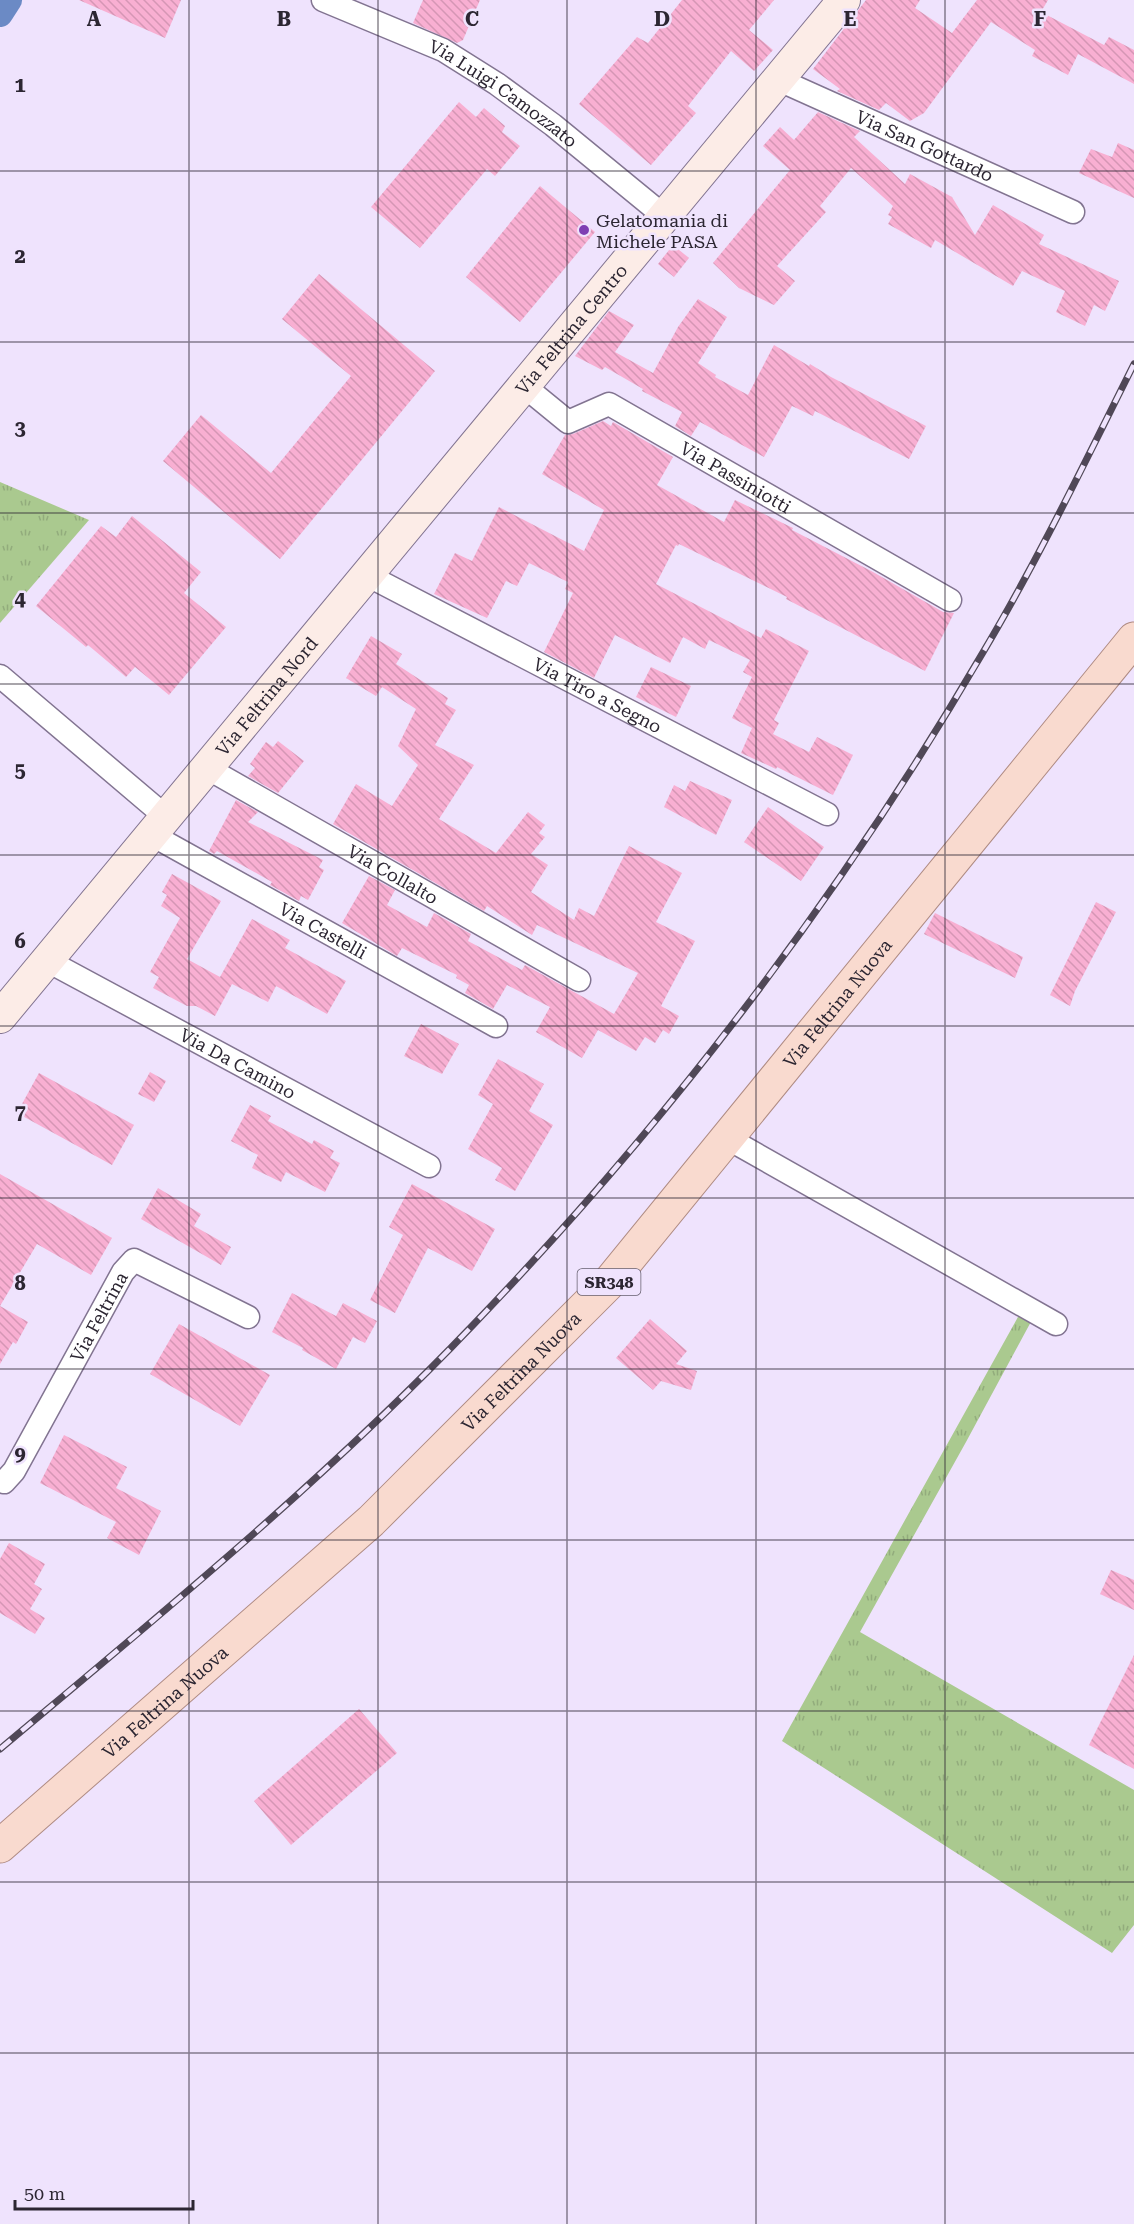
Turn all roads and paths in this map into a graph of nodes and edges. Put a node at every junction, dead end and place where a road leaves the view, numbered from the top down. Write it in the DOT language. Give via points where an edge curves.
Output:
graph roads {
  1 [pos="323,0"];
  2 [pos="844,0"];
  3 [pos="777,79"];
  4 [pos="1073,212"];
  5 [pos="664,216"];
  6 [pos="524,386"];
  7 [pos="367,575"];
  8 [pos="950,600"];
  9 [pos="1134,639"];
  10 [pos="0,676"];
  11 [pos="207,768"];
  12 [pos="827,814"];
  13 [pos="159,826"];
  14 [pos="46,960"];
  15 [pos="579,980"];
  16 [pos="0,1017"];
  17 [pos="496,1026"];
  18 [pos="727,1138"];
  19 [pos="429,1166"];
  20 [pos="248,1317"];
  21 [pos="1056,1324"];
  22 [pos="0,1481"];
  23 [pos="0,1846"];
  1 -- 5 [label="street, Via Luigi Camozzato" via="443,50 497,84"];
  2 -- 3 [label="main road, Via Feltrina Centro"];
  3 -- 4 [label="street, Via San Gottardo"];
  3 -- 5 [label="main road, Via Feltrina Centro"];
  5 -- 6 [label="main road, Via Feltrina Centro"];
  6 -- 7 [label="main road, Via Feltrina Centro"];
  6 -- 8 [label="street, Via Passiniotti" via="568,422 609,404"];
  7 -- 11 [label="main road, Via Feltrina Nord"];
  7 -- 12 [label="street, Via Tiro a Segno"];
  9 -- 18 [label="main road, Via Feltrina Nuova / SR348"];
  10 -- 13 [label="street"];
  11 -- 13 [label="main road, Via Feltrina Nord"];
  11 -- 15 [label="street, Via Collalto"];
  13 -- 14 [label="main road, Via Feltrina Nord"];
  13 -- 17 [label="street, Via Castelli"];
  14 -- 16 [label="main road, Via Feltrina Nord"];
  14 -- 19 [label="street, Via Da Camino"];
  18 -- 21 [label="street"];
  18 -- 23 [label="main road, Via Feltrina Nuova / SR348" via="607,1285 370,1521"];
  20 -- 22 [label="street, Via Feltrina" via="134,1260 123,1272 14,1471 4,1482"];
}
